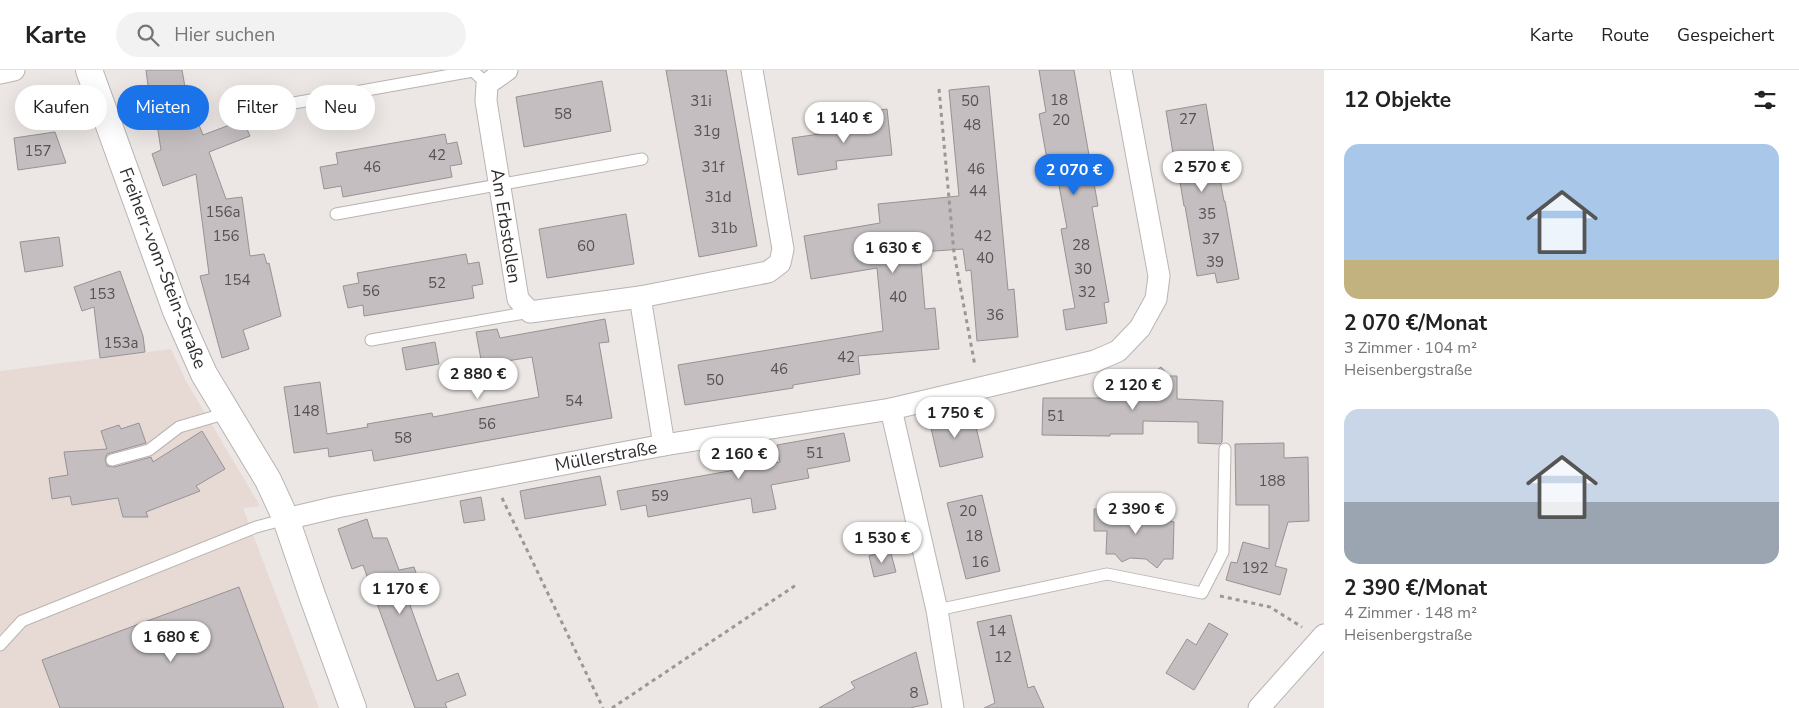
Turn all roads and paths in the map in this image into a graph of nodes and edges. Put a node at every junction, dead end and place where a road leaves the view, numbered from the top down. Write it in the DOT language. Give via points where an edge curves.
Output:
graph roads {
  1 [pos="14,70"];
  2 [pos="89,70"];
  3 [pos="507,70"];
  4 [pos="752,70"];
  5 [pos="1121,70"];
  6 [pos="0,73"];
  7 [pos="487,84"];
  8 [pos="939,89"];
  9 [pos="296,103"];
  10 [pos="642,159"];
  11 [pos="500,185"];
  12 [pos="336,214"];
  13 [pos="640,297"];
  14 [pos="530,312"];
  15 [pos="371,340"];
  16 [pos="979,387"];
  17 [pos="891,408"];
  18 [pos="227,413"];
  19 [pos="664,445"];
  20 [pos="1225,449"];
  21 [pos="112,460"];
  22 [pos="492,477"];
  23 [pos="286,519"];
  24 [pos="796,585"];
  25 [pos="1202,593"];
  26 [pos="936,610"];
  27 [pos="1302,627"];
  28 [pos="1324,635"];
  29 [pos="0,645"];
  30 [pos="353,708"];
  31 [pos="603,708"];
  32 [pos="612,708"];
  33 [pos="953,708"];
  34 [pos="1259,708"];
  1 -- 6 [label="street"];
  2 -- 18 [label="street, Freiherr-vom-Stein-Straße" via="176,311 204,374"];
  3 -- 7 [label="street"];
  4 -- 13 [label="street" via="783,249 780,264 768,272"];
  5 -- 16 [label="street, Müllerstraße" via="1159,276 1156,299 1140,328 1118,350 1095,361"];
  7 -- 9 [label="lane" via="473,71"];
  7 -- 11 [label="street, Am Erbstollen" via="486,101"];
  8 -- 16 [label="path" via="954,253"];
  10 -- 11 [label="lane"];
  11 -- 12 [label="lane"];
  11 -- 14 [label="street, Am Erbstollen" via="518,299"];
  13 -- 14 [label="street"];
  13 -- 19 [label="street"];
  14 -- 15 [label="lane"];
  16 -- 17 [label="street, Müllerstraße"];
  17 -- 19 [label="street, Müllerstraße"];
  17 -- 26 [label="street"];
  18 -- 21 [label="lane" via="179,427 149,450"];
  18 -- 23 [label="street, Freiherr-vom-Stein-Straße" via="268,480"];
  19 -- 22 [label="street, Müllerstraße"];
  20 -- 25 [label="lane" via="1223,552"];
  22 -- 23 [label="street, Müllerstraße"];
  22 -- 31 [label="path"];
  23 -- 29 [label="lane" via="249,530 22,621"];
  23 -- 30 [label="street, Freiherr-vom-Stein-Straße"];
  24 -- 32 [label="path"];
  25 -- 26 [label="lane" via="1107,574"];
  25 -- 27 [label="path" via="1270,607"];
  26 -- 33 [label="street"];
  28 -- 34 [label="street"];
}
